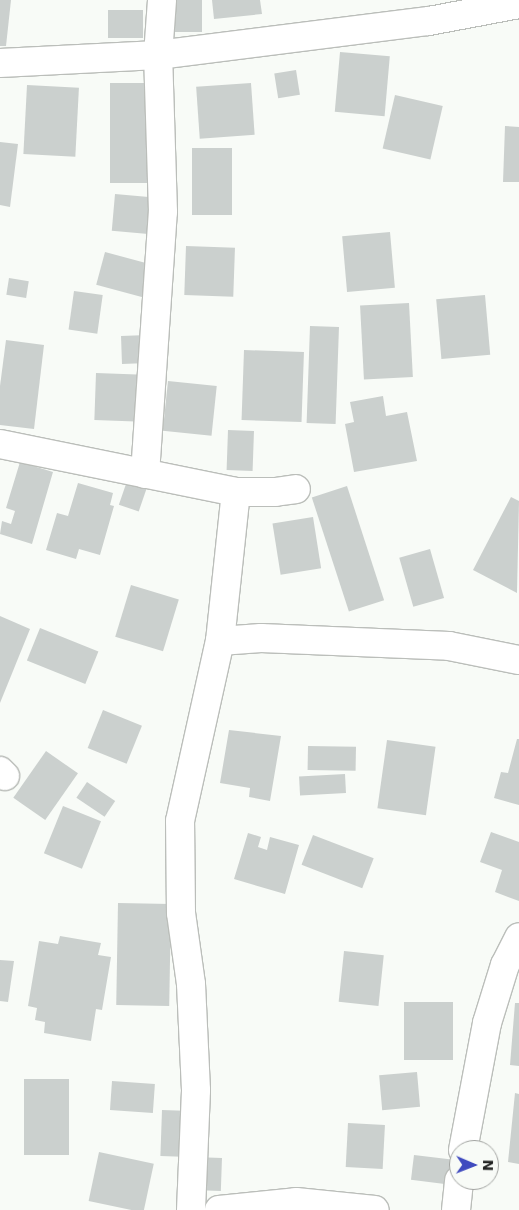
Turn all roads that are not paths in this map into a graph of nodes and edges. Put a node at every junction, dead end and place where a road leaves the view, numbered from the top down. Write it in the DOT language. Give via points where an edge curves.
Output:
graph roads {
  1 [pos="162,0"];
  2 [pos="515,5"];
  3 [pos="158,55"];
  4 [pos="0,63"];
  5 [pos="0,444"];
  6 [pos="145,474"];
  7 [pos="296,488"];
  8 [pos="236,492"];
  9 [pos="220,641"];
  10 [pos="519,660"];
  11 [pos="519,937"];
  12 [pos="465,1140"];
  13 [pos="458,1190"];
  14 [pos="190,1210"];
  15 [pos="219,1210"];
  16 [pos="375,1210"];
  17 [pos="456,1210"];
  1 -- 3 [label="street"];
  2 -- 3 [label="street" via="429,21"];
  3 -- 4 [label="street"];
  3 -- 6 [label="street" via="162,212"];
  5 -- 6 [label="street"];
  6 -- 8 [label="street"];
  7 -- 8 [label="street"];
  8 -- 9 [label="street"];
  9 -- 10 [label="street" via="261,638 449,646"];
  9 -- 14 [label="street" via="180,821 181,913 191,984 196,1090"];
  11 -- 12 [label="street" via="505,965 487,1023"];
  13 -- 17 [label="street"];
  15 -- 16 [label="street" via="296,1202"];
}
